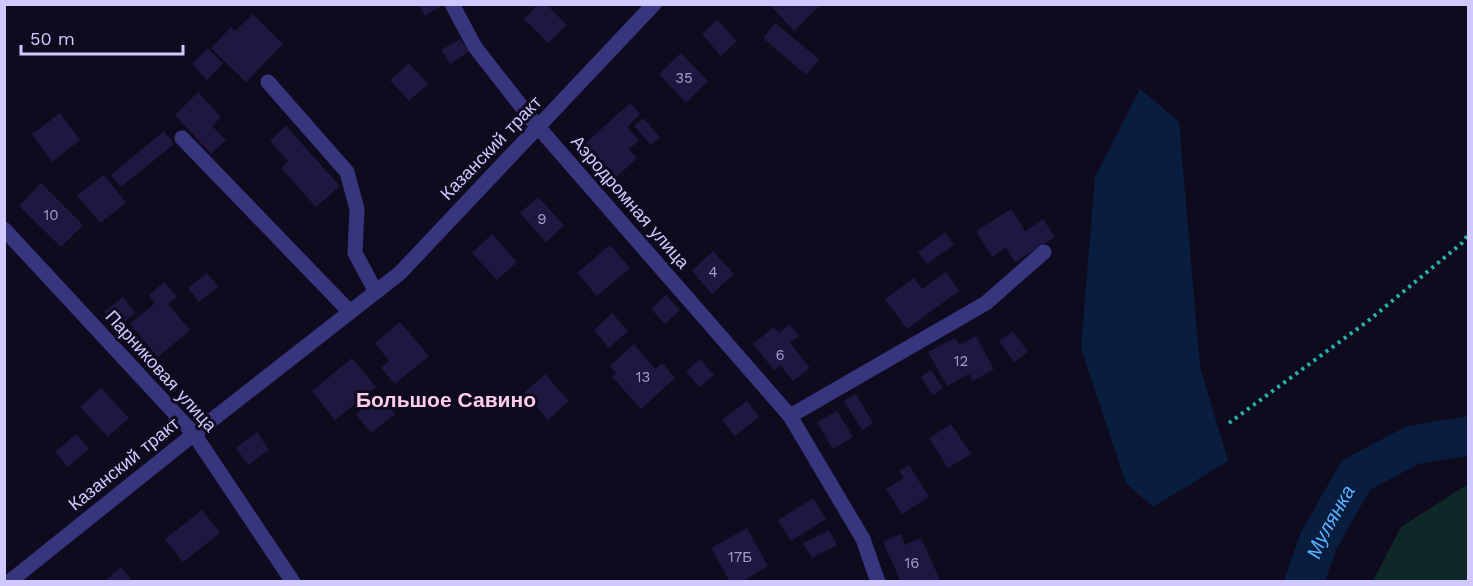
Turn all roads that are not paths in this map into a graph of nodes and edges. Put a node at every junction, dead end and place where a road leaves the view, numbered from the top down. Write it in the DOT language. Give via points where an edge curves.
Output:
graph roads {
  1 [pos="452,4"];
  2 [pos="654,4"];
  3 [pos="268,82"];
  4 [pos="539,127"];
  5 [pos="182,138"];
  6 [pos="4,229"];
  7 [pos="1044,252"];
  8 [pos="376,292"];
  9 [pos="350,312"];
  10 [pos="790,416"];
  11 [pos="194,434"];
  12 [pos="9,582"];
  13 [pos="293,582"];
  14 [pos="878,582"];
  1 -- 4 [label="street, Аэродромная улица" via="475,47"];
  2 -- 4 [label="street, Казанский тракт"];
  3 -- 8 [label="street" via="346,172 357,209 355,254"];
  4 -- 8 [label="street, Казанский тракт" via="400,273"];
  4 -- 10 [label="street, Аэродромная улица"];
  5 -- 9 [label="street"];
  6 -- 11 [label="street, Парниковая улица"];
  7 -- 10 [label="street" via="986,303"];
  8 -- 9 [label="street, Казанский тракт"];
  9 -- 11 [label="street, Казанский тракт"];
  10 -- 14 [label="street, Аэродромная улица" via="863,539"];
  11 -- 12 [label="street, Казанский тракт"];
  11 -- 13 [label="street, Парниковая улица"];
}
